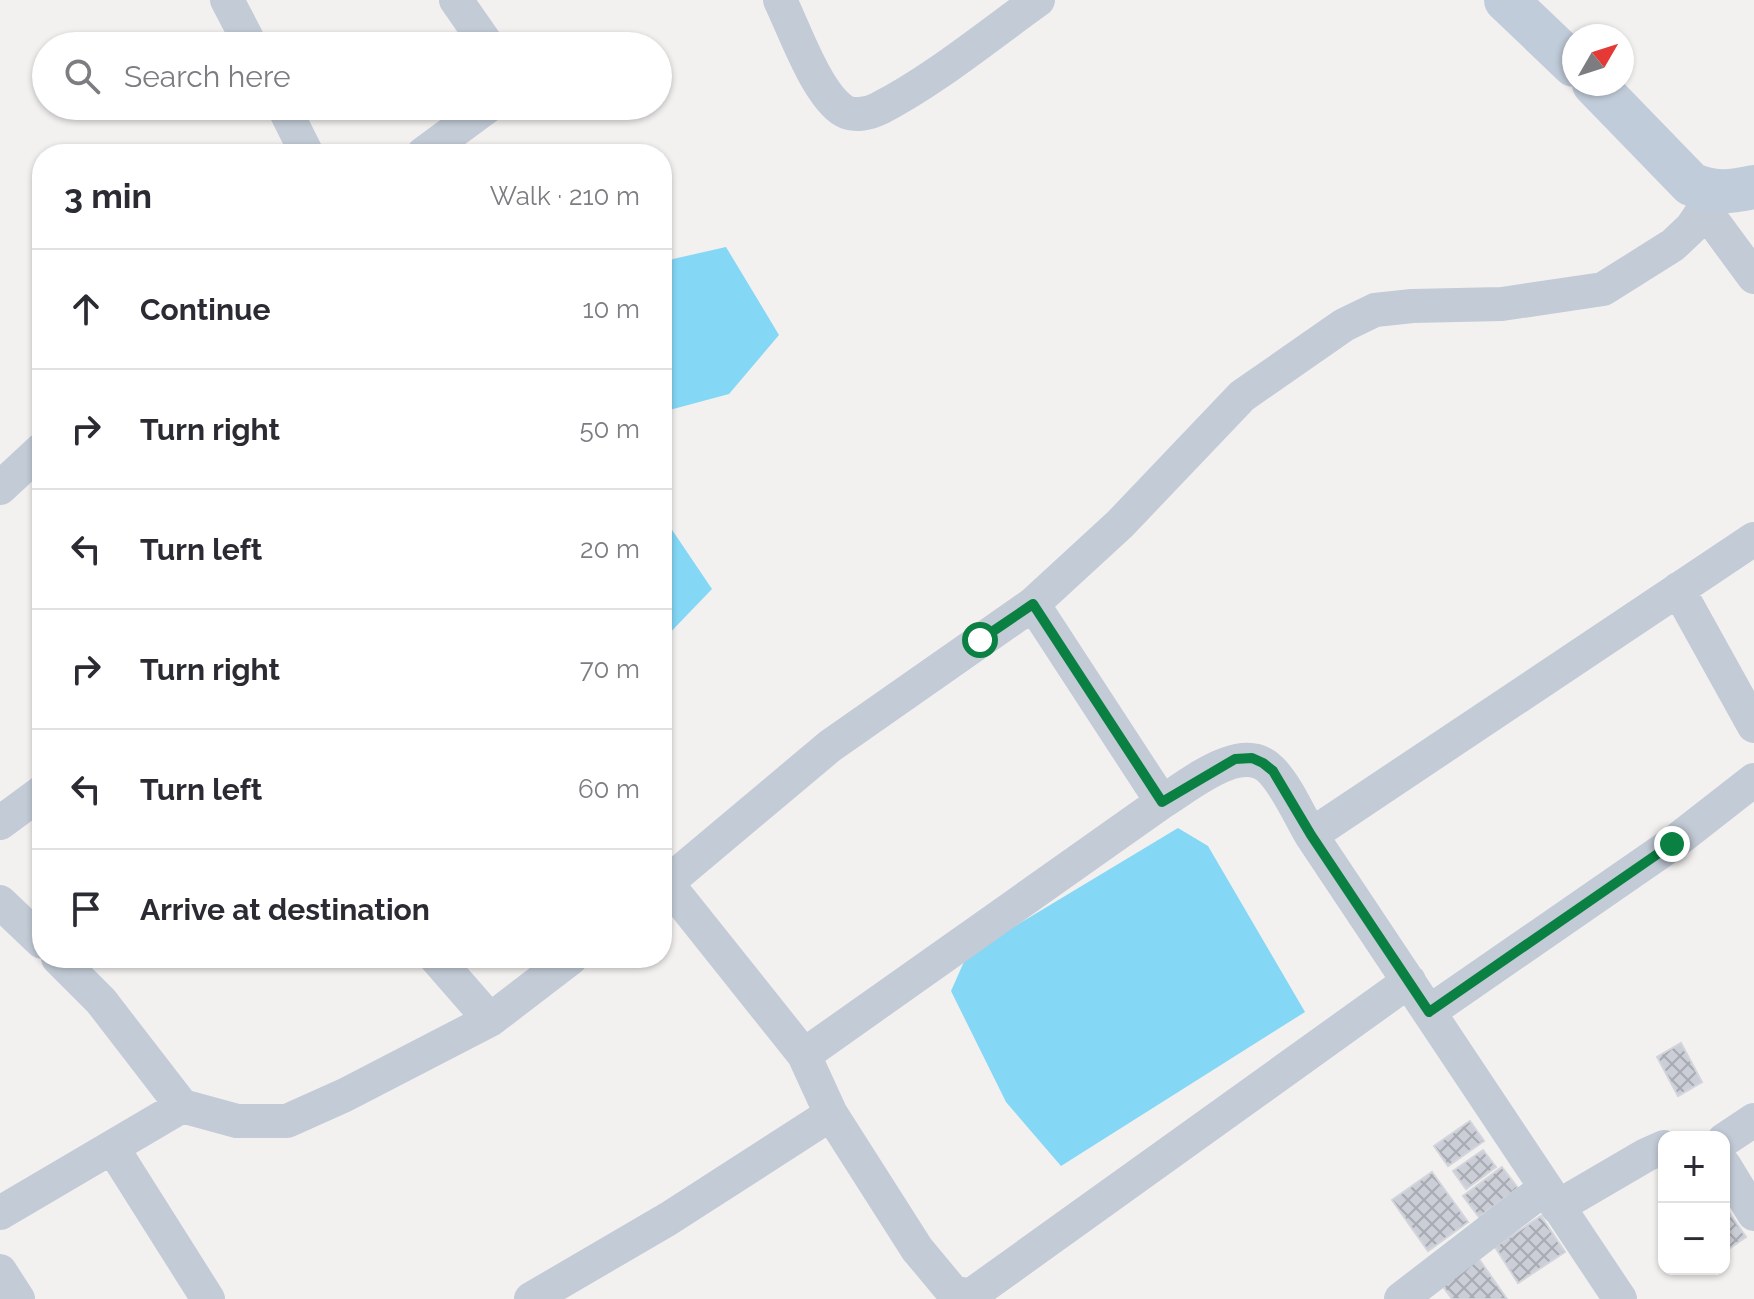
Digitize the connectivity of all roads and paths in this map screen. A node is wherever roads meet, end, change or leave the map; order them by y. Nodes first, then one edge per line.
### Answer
1 (227, 0) edge
2 (456, 0) edge
3 (780, 0) edge
4 (1038, 0) edge
5 (1506, 0) edge
6 (244, 32) edge
7 (478, 32) edge
8 (1562, 54) edge
9 (1606, 96) edge
10 (290, 120) edge
11 (469, 120) edge
12 (302, 144) edge
13 (437, 144) edge
14 (1754, 187) edge
15 (1706, 200) junction
16 (1754, 277) edge
17 (32, 458) edge
18 (0, 488) edge
19 (1754, 539) edge
20 (1678, 589) junction
21 (1033, 604) junction
22 (1754, 726) edge
23 (1754, 780) edge
24 (32, 799) edge
25 (1162, 802) junction
26 (0, 823) edge
27 (1311, 835) junction
28 (672, 875) edge
29 (672, 892) edge
30 (0, 902) edge
31 (32, 928) edge
32 (68, 968) edge
33 (445, 968) edge
34 (558, 968) edge
35 (1409, 981) junction
36 (1429, 1012) junction
37 (490, 1020) junction
38 (804, 1055) junction
39 (182, 1106) junction
40 (831, 1114) junction
41 (1754, 1120) edge
42 (1730, 1136) edge
43 (112, 1147) junction
44 (1658, 1150) edge
45 (1730, 1175) edge
46 (1551, 1198) junction
47 (0, 1213) edge
48 (1754, 1214) edge
49 (0, 1271) edge
50 (973, 1297) edge
51 (18, 1299) edge
52 (208, 1299) edge
53 (531, 1299) edge
54 (1401, 1299) edge
55 (1620, 1299) edge

1 - 6 street
2 - 7 street
3 - 4 street
5 - 8 main road
9 - 15 main road
10 - 12 street
11 - 13 street
14 - 15 main road
15 - 16 street
15 - 21 street
17 - 18 street
19 - 20 street
20 - 22 street
20 - 27 street
21 - 25 street
21 - 28 street
23 - 36 street
24 - 26 street
25 - 27 street
25 - 38 street
27 - 35 street
29 - 38 street
30 - 31 street
32 - 39 street
33 - 37 street
34 - 37 street
35 - 36 street
35 - 50 street
36 - 46 street
37 - 39 street
38 - 40 street
39 - 43 street
40 - 50 street
40 - 53 street
41 - 42 street
43 - 47 street
43 - 52 street
44 - 46 street
45 - 48 street
46 - 54 street
46 - 55 street
49 - 51 street

